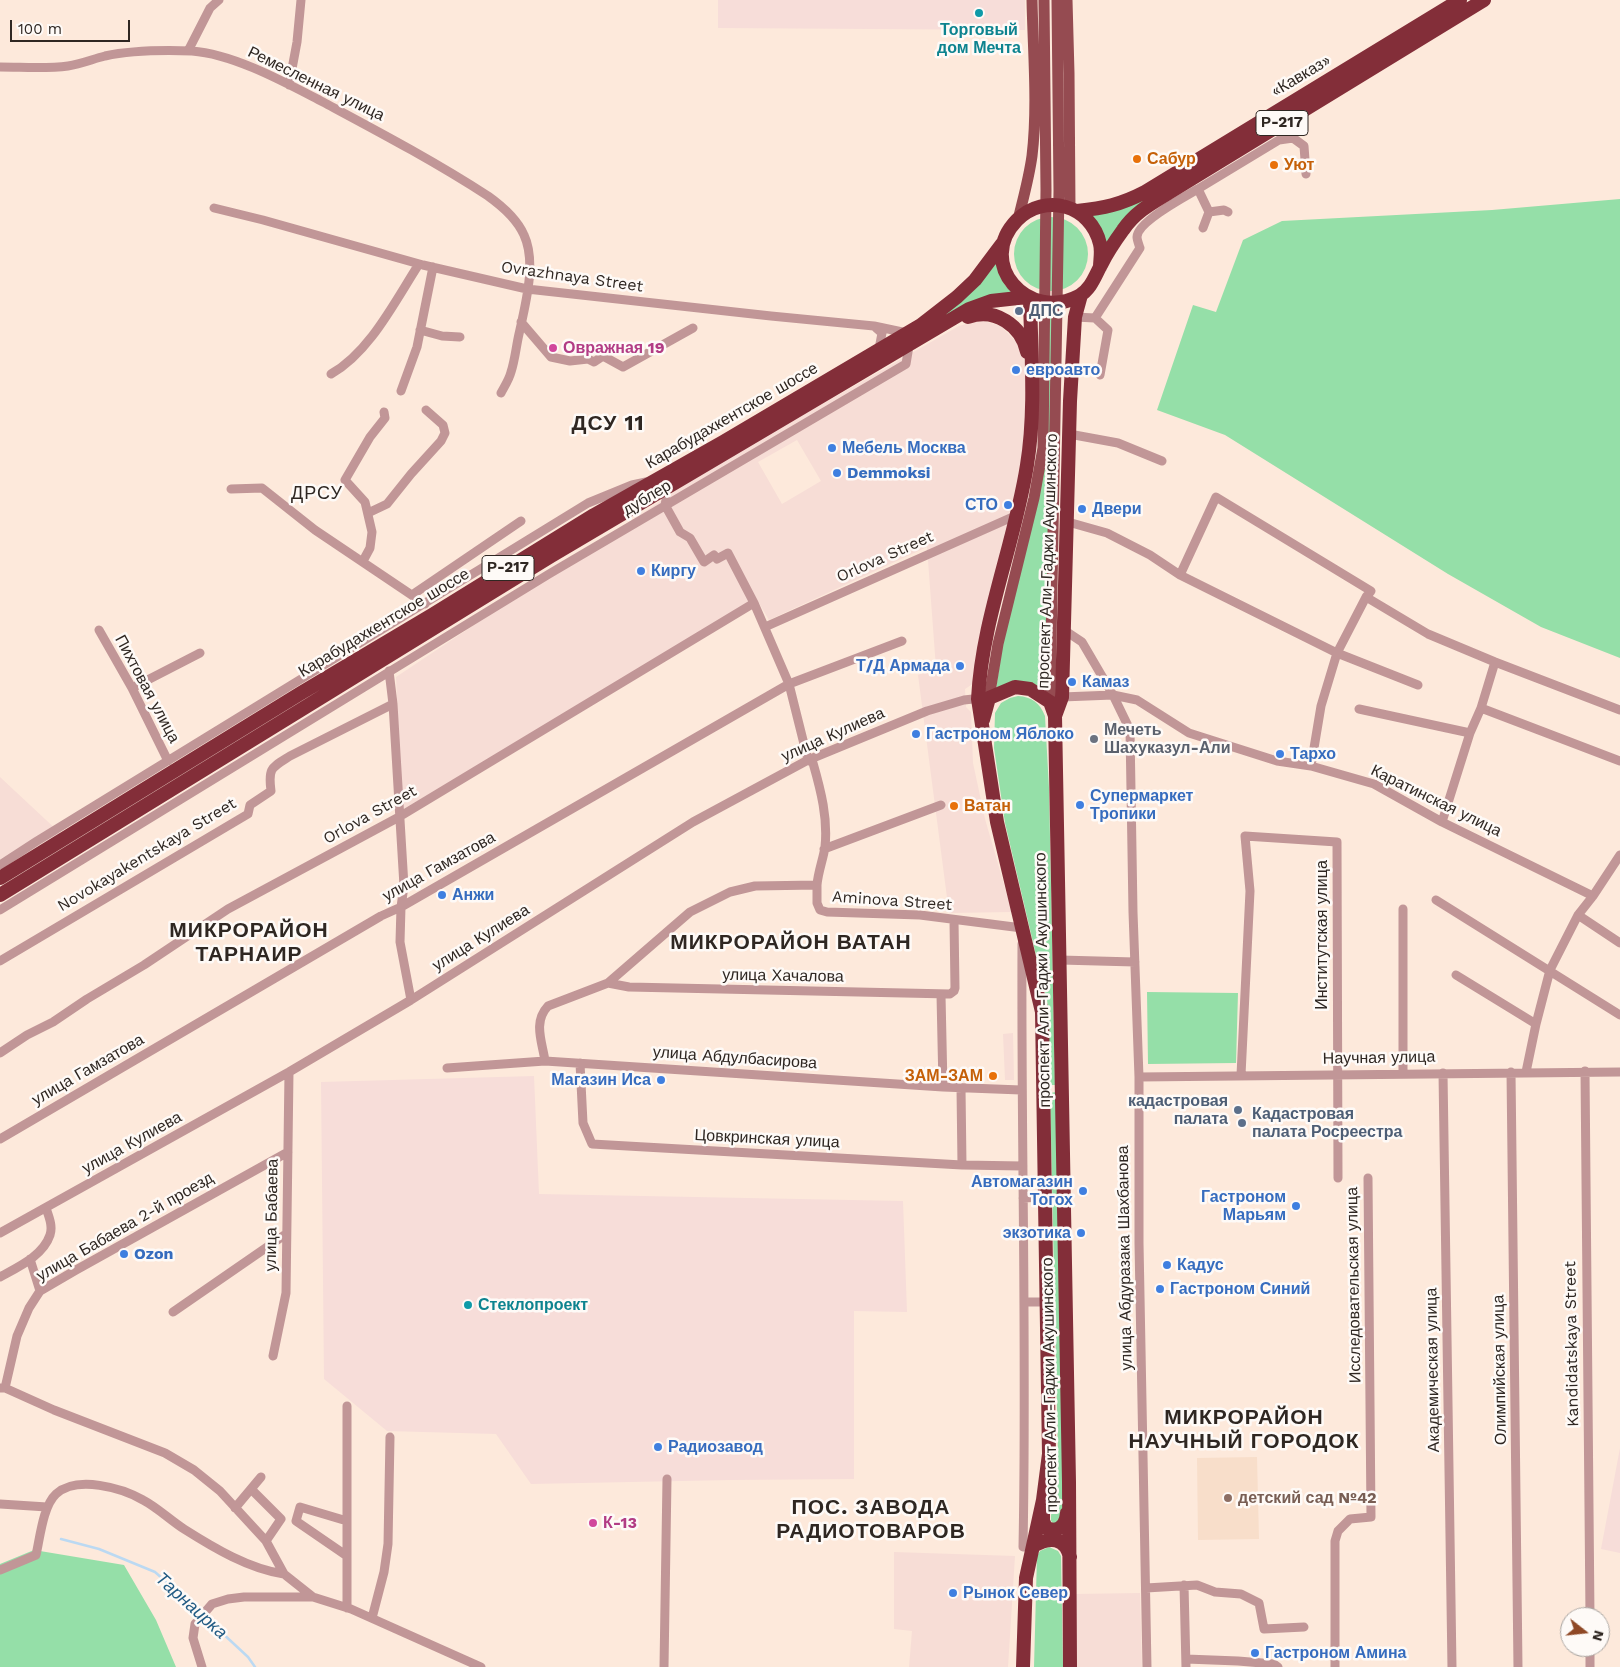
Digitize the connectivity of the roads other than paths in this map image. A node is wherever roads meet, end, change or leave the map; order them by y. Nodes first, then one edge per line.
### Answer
1 (219, 0) edge
2 (301, 0) edge
3 (1032, 0) edge
4 (1044, 0) edge
5 (1057, 0) edge
6 (1067, 0) edge
7 (1460, 0) edge
8 (1484, 0) edge
9 (188, 51) junction
10 (0, 67) edge
11 (289, 85) junction
12 (1306, 174) dead end
13 (1198, 189) junction
14 (214, 208) dead end
15 (1073, 209) junction
16 (1210, 212) junction
17 (1228, 212) dead end
18 (1018, 220) junction
19 (1203, 228) dead end
20 (1002, 244) junction
21 (418, 264) junction
22 (433, 267) junction
23 (1100, 267) junction
24 (527, 292) junction
25 (1080, 295) junction
26 (1028, 297) junction
27 (1075, 317) junction
28 (1095, 318) junction
29 (521, 322) junction
30 (874, 326) junction
31 (940, 327) junction
32 (693, 328) dead end
33 (420, 330) junction
34 (460, 337) dead end
35 (908, 339) junction
36 (880, 349) junction
37 (331, 374) dead end
38 (1100, 375) dead end
39 (1032, 385) junction
40 (402, 391) dead end
41 (501, 393) dead end
42 (426, 410) dead end
43 (384, 412) dead end
44 (1069, 434) junction
45 (1162, 461) dead end
46 (662, 483) junction
47 (231, 489) dead end
48 (665, 505) junction
49 (368, 513) junction
50 (1017, 516) junction
51 (521, 521) dead end
52 (1068, 522) junction
53 (363, 561) junction
54 (1180, 575) junction
55 (412, 595) junction
56 (1366, 597) junction
57 (754, 603) junction
58 (425, 604) junction
59 (765, 627) junction
60 (99, 630) dead end
61 (1064, 630) junction
62 (902, 641) dead end
63 (200, 653) dead end
64 (1337, 653) junction
65 (1495, 662) junction
66 (389, 671) junction
67 (789, 684) junction
68 (1418, 685) dead end
69 (132, 688) junction
70 (1112, 695) junction
71 (984, 698) junction
72 (1056, 699) junction
73 (393, 704) junction
74 (1481, 708) junction
75 (1359, 710) dead end
76 (1620, 710) edge
77 (1470, 733) junction
78 (808, 760) junction
79 (1620, 761) edge
80 (168, 762) junction
81 (1311, 766) junction
82 (941, 804) dead end
83 (399, 817) junction
84 (1442, 822) junction
85 (824, 849) junction
86 (1620, 856) edge
87 (0, 865) edge
88 (0, 878) edge
89 (817, 885) junction
90 (0, 895) edge
91 (1593, 896) junction
92 (1436, 900) dead end
93 (401, 907) junction
94 (1403, 909) dead end
95 (0, 910) edge
96 (1578, 915) junction
97 (954, 920) junction
98 (1022, 928) junction
99 (1620, 943) edge
100 (1060, 960) junction
101 (0, 961) edge
102 (1135, 962) junction
103 (1550, 970) junction
104 (1456, 975) dead end
105 (608, 983) junction
106 (941, 995) junction
107 (411, 1000) junction
108 (1620, 1015) edge
109 (1536, 1024) junction
110 (0, 1053) edge
111 (545, 1061) junction
112 (580, 1063) junction
113 (447, 1068) dead end
114 (289, 1072) junction
115 (1512, 1072) junction
116 (1526, 1072) junction
117 (1585, 1072) junction
118 (1620, 1072) edge
119 (1403, 1073) junction
120 (1443, 1073) junction
121 (1338, 1074) junction
122 (1241, 1075) junction
123 (1139, 1077) junction
124 (1043, 1084) junction
125 (1062, 1084) junction
126 (943, 1087) junction
127 (961, 1088) junction
128 (1021, 1090) junction
129 (0, 1139) edge
130 (288, 1152) junction
131 (962, 1165) junction
132 (1023, 1166) junction
133 (1338, 1178) dead end
134 (1368, 1178) dead end
135 (1023, 1198) junction
136 (1044, 1198) junction
137 (46, 1208) junction
138 (0, 1234) edge
139 (286, 1234) junction
140 (30, 1259) junction
141 (0, 1277) edge
142 (40, 1291) junction
143 (1025, 1302) junction
144 (1046, 1302) junction
145 (173, 1312) dead end
146 (274, 1356) dead end
147 (2, 1388) edge
148 (347, 1406) dead end
149 (390, 1437) dead end
150 (261, 1477) dead end
151 (667, 1479) dead end
152 (251, 1489) junction
153 (1043, 1500) junction
154 (0, 1504) edge
155 (1069, 1505) junction
156 (47, 1507) junction
157 (236, 1508) junction
158 (347, 1521) junction
159 (266, 1541) junction
160 (1033, 1546) junction
161 (347, 1556) junction
162 (1070, 1558) junction
163 (0, 1570) edge
164 (284, 1574) junction
165 (1184, 1585) junction
166 (1146, 1588) junction
167 (313, 1597) junction
168 (1590, 1607) edge
169 (347, 1608) junction
170 (372, 1618) junction
171 (1304, 1628) dead end
172 (1186, 1663) edge
173 (202, 1667) edge
174 (481, 1667) edge
175 (664, 1667) edge
176 (1023, 1667) edge
177 (1070, 1667) edge
178 (1147, 1667) edge
179 (1278, 1667) edge
180 (1335, 1667) edge
181 (1452, 1667) edge
182 (1518, 1667) edge

1 - 9 street
2 - 11 street
3 - 18 main road
4 - 71 main road
5 - 72 main road
6 - 15 main road
7 - 15 highway, «Кавказ» / Р-217
8 - 23 highway, Р-217
9 - 10 street, Ремесленная улица
9 - 11 street, Ремесленная улица
11 - 24 street, Ремесленная улица
12 - 13 street
13 - 16 street
13 - 28 street
14 - 21 street, Ovrazhnaya Street
15 - 18 highway, Р-217
15 - 23 highway, Р-217
16 - 17 street
16 - 19 street
18 - 20 highway, Р-217
20 - 26 highway
20 - 35 highway, Карабудахкентское шоссе / Р-217
21 - 22 street, Ovrazhnaya Street
21 - 37 street
22 - 24 street, Ovrazhnaya Street
22 - 33 street
23 - 25 highway, Р-217
24 - 29 street, Ремесленная улица
24 - 30 street, Ovrazhnaya Street
25 - 26 highway
25 - 27 highway, проспект Али-Гаджи Акушинского
26 - 31 highway, Карабудахкентское шоссе
26 - 39 highway, проспект Али-Гаджи Акушинского
27 - 28 street
27 - 44 highway, проспект Али-Гаджи Акушинского
28 - 38 street
29 - 32 street
29 - 41 street, Ремесленная улица
30 - 35 street, Ovrazhnaya Street
30 - 36 street
31 - 35 highway, Карабудахкентское шоссе
31 - 39 highway
33 - 34 street
33 - 40 street
35 - 36 highway, Карабудахкентское шоссе / Р-217
35 - 46 highway, Карабудахкентское шоссе
35 - 48 street, дублер
36 - 46 highway, Карабудахкентское шоссе / Р-217
39 - 50 highway, проспект Али-Гаджи Акушинского
42 - 49 street
43 - 49 street
44 - 45 street
44 - 52 highway, проспект Али-Гаджи Акушинского
46 - 48 street
46 - 58 street
46 - 88 highway, Карабудахкентское шоссе / Р-217
46 - 90 highway, Карабудахкентское шоссе
47 - 53 street
48 - 57 street
48 - 66 street, дублер
49 - 53 street
50 - 59 street, Orlova Street
50 - 71 highway, проспект Али-Гаджи Акушинского
51 - 55 street
52 - 54 street
52 - 61 highway, проспект Али-Гаджи Акушинского
53 - 55 street
54 - 56 street
54 - 64 street
55 - 58 street
56 - 64 street
56 - 65 street
57 - 59 street
57 - 83 street, Orlova Street
58 - 80 street
59 - 67 street
60 - 69 street, Пихтовая улица
61 - 70 street, улица Абдуразака Шахбанова
61 - 72 highway, проспект Али-Гаджи Акушинского
62 - 67 street, улица Гамзатова
63 - 69 street
64 - 68 street
64 - 81 street
65 - 74 street
65 - 76 street
66 - 73 street
66 - 95 street, дублер
67 - 78 street
67 - 93 street, улица Гамзатова
69 - 80 street, Пихтовая улица
70 - 72 street, Каратинская улица
70 - 81 street, Каратинская улица
70 - 102 street, улица Абдуразака Шахбанова
71 - 72 highway
71 - 78 street, улица Кулиева
71 - 98 highway, проспект Али-Гаджи Акушинского
72 - 100 highway, проспект Али-Гаджи Акушинского
73 - 83 street
73 - 101 street, Novokayakentskaya Street
74 - 77 street
74 - 79 street
75 - 77 street
77 - 84 street
78 - 85 street
78 - 107 street, улица Кулиева
80 - 87 street
81 - 84 street, Каратинская улица
82 - 85 street
83 - 93 street
83 - 110 street, Orlova Street
84 - 91 street, Каратинская улица
85 - 89 street
86 - 91 street
89 - 97 street, Aminova Street
89 - 105 street, Aminova Street
91 - 96 street
92 - 103 street
93 - 107 street
93 - 129 street, улица Гамзатова
94 - 119 street
96 - 99 street
96 - 103 street
97 - 98 street, Aminova Street
97 - 106 street, улица Хачалова
98 - 124 highway, проспект Али-Гаджи Акушинского
98 - 128 street
100 - 102 street
100 - 125 highway, проспект Али-Гаджи Акушинского
102 - 123 street, улица Абдуразака Шахбанова
103 - 108 street
103 - 109 street
104 - 109 street
105 - 106 street, улица Хачалова
105 - 111 street, Aminova Street
106 - 126 street
107 - 114 street, улица Кулиева
109 - 116 street
111 - 112 street, улица Абдулбасирова
111 - 113 street, улица Абдулбасирова
112 - 126 street, улица Абдулбасирова
112 - 131 street, Цовкринская улица
114 - 130 street, улица Бабаева
114 - 137 street, улица Кулиева
115 - 116 street, Научная улица
115 - 120 street, Научная улица
115 - 182 street, Олимпийская улица
116 - 117 street, Научная улица
117 - 118 street, Научная улица
117 - 168 street, Kandidatskaya Street
119 - 120 street, Научная улица
119 - 121 street, Научная улица
120 - 181 street, Академическая улица
121 - 122 street, Научная улица
121 - 122 street, Институтская улица
121 - 133 street, Институтская улица
122 - 123 street, Научная улица
123 - 166 street, улица Абдуразака Шахбанова
124 - 125 highway
124 - 136 highway, проспект Али-Гаджи Акушинского
125 - 155 highway, проспект Али-Гаджи Акушинского
126 - 127 street, улица Абдулбасирова
127 - 128 street, улица Абдулбасирова
127 - 131 street
128 - 132 street
130 - 139 street, улица Бабаева
130 - 142 street, улица Бабаева 2-й проезд
131 - 132 street, Цовкринская улица
132 - 135 street
134 - 180 street, Исследовательская улица
135 - 136 street
135 - 143 street
136 - 144 highway, проспект Али-Гаджи Акушинского
137 - 138 street, улица Кулиева
137 - 140 street
139 - 145 street
139 - 146 street, улица Бабаева
140 - 141 street
140 - 142 street
142 - 147 street, улица Бабаева 2-й проезд
143 - 144 street
143 - 160 street
144 - 153 highway, проспект Али-Гаджи Акушинского
147 - 157 street
148 - 158 street
149 - 170 street
150 - 152 street
151 - 175 street
152 - 157 street
152 - 159 street
153 - 155 highway
153 - 160 highway, проспект Али-Гаджи Акушинского
154 - 156 street
155 - 162 highway, проспект Али-Гаджи Акушинского
156 - 163 street
156 - 164 street
157 - 159 street
158 - 161 street
158 - 161 street
159 - 164 street
160 - 162 highway
160 - 176 highway, проспект Али-Гаджи Акушинского
161 - 169 street
162 - 177 highway, проспект Али-Гаджи Акушинского
164 - 167 street
165 - 166 street
165 - 171 street
165 - 172 street
166 - 178 street, улица Абдуразака Шахбанова
167 - 169 street
167 - 173 street
169 - 170 street
170 - 174 street
172 - 179 street

